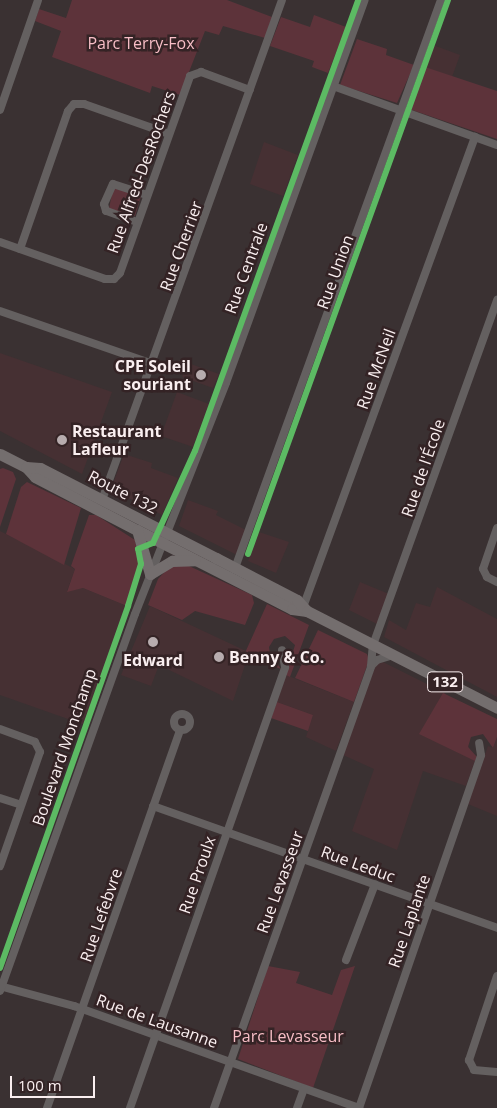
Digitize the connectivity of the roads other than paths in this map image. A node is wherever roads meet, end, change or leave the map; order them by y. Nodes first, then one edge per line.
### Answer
1 (38, 0) edge
2 (282, 0) edge
3 (365, 0) edge
4 (441, 0) edge
5 (333, 86) junction
6 (250, 90) junction
7 (0, 110) edge
8 (401, 110) junction
9 (169, 134) junction
10 (475, 137) junction
11 (497, 144) edge
12 (147, 194) junction
13 (137, 222) junction
14 (0, 242) edge
15 (20, 249) junction
16 (497, 300) edge
17 (0, 311) edge
18 (153, 364) junction
19 (0, 454) edge
20 (26, 467) junction
21 (102, 500) junction
22 (497, 528) edge
23 (137, 530) junction
24 (165, 538) junction
25 (196, 560) junction
26 (235, 568) junction
27 (150, 574) junction
28 (497, 582) edge
29 (304, 609) junction
30 (373, 645) junction
31 (282, 650) dead end
32 (394, 655) junction
33 (371, 666) junction
34 (497, 708) edge
35 (0, 729) edge
36 (180, 731) dead end
37 (478, 743) dead end
38 (0, 798) edge
39 (21, 806) junction
40 (153, 806) junction
41 (227, 832) junction
42 (303, 858) junction
43 (0, 866) edge
44 (375, 884) junction
45 (429, 904) junction
46 (497, 928) edge
47 (346, 960) dead end
48 (497, 976) edge
49 (1, 988) edge
50 (82, 1009) junction
51 (155, 1035) junction
52 (231, 1063) junction
53 (497, 1072) edge
54 (304, 1089) junction
55 (47, 1108) edge
56 (130, 1108) edge
57 (214, 1108) edge
58 (297, 1108) edge
59 (358, 1108) edge

1 - 7 street
2 - 6 street, Rue Cherrier
3 - 5 street, Rue Centrale
4 - 8 street, Rue Union
5 - 8 street
5 - 24 street, Rue Centrale
6 - 9 street, Rue Alfred-DesRochers
6 - 18 street, Rue Cherrier
8 - 10 street
8 - 26 street, Rue Union
9 - 12 street, Rue Alfred-DesRochers
9 - 15 street
10 - 11 street
10 - 29 street, Rue McNeil
12 - 13 street, Rue Alfred-DesRochers
12 - 13 street
13 - 15 street, Rue Alfred-DesRochers
14 - 15 street
16 - 30 street, Rue de l'École
17 - 18 street
18 - 21 street, Rue Cherrier
19 - 20 highway, Route 132 / 132
20 - 21 highway, Route 132 / 132
20 - 23 highway, Route 132 / 132
21 - 24 highway, Route 132 / 132
22 - 28 street
23 - 24 highway, Route 132 / 132
23 - 27 highway
24 - 25 highway, Route 132 / 132
24 - 26 highway, Route 132 / 132
24 - 27 street, Boulevard Monchamp
25 - 27 highway
25 - 29 highway, Route 132 / 132
26 - 29 highway, Route 132 / 132
27 - 49 street, Boulevard Monchamp
29 - 30 highway, Route 132 / 132
30 - 32 highway, Route 132 / 132
30 - 33 street, Rue Levasseur
31 - 41 street, Rue Proulx
32 - 33 street
32 - 34 highway, Route 132 / 132
33 - 42 street, Rue Levasseur
35 - 39 street
36 - 40 street, Rue Lefebvre
37 - 45 street, Rue Laplante
38 - 39 street
39 - 43 street
40 - 41 street, Rue Leduc
40 - 50 street, Rue Lefebvre
41 - 42 street, Rue Leduc
41 - 51 street, Rue Proulx
42 - 44 street, Rue Leduc
42 - 52 street, Rue Levasseur
44 - 45 street, Rue Leduc
44 - 47 street
45 - 46 street, Rue Leduc
45 - 59 street, Rue Laplante
48 - 53 street
49 - 50 street, Rue de Lausanne
50 - 51 street, Rue de Lausanne
50 - 55 street, Rue Lefebvre
51 - 52 street, Rue de Lausanne
51 - 56 street, Rue Proulx
52 - 54 street, Rue de Lausanne
52 - 57 street, Rue Levasseur
54 - 58 street
54 - 59 street, Rue de Lausanne

